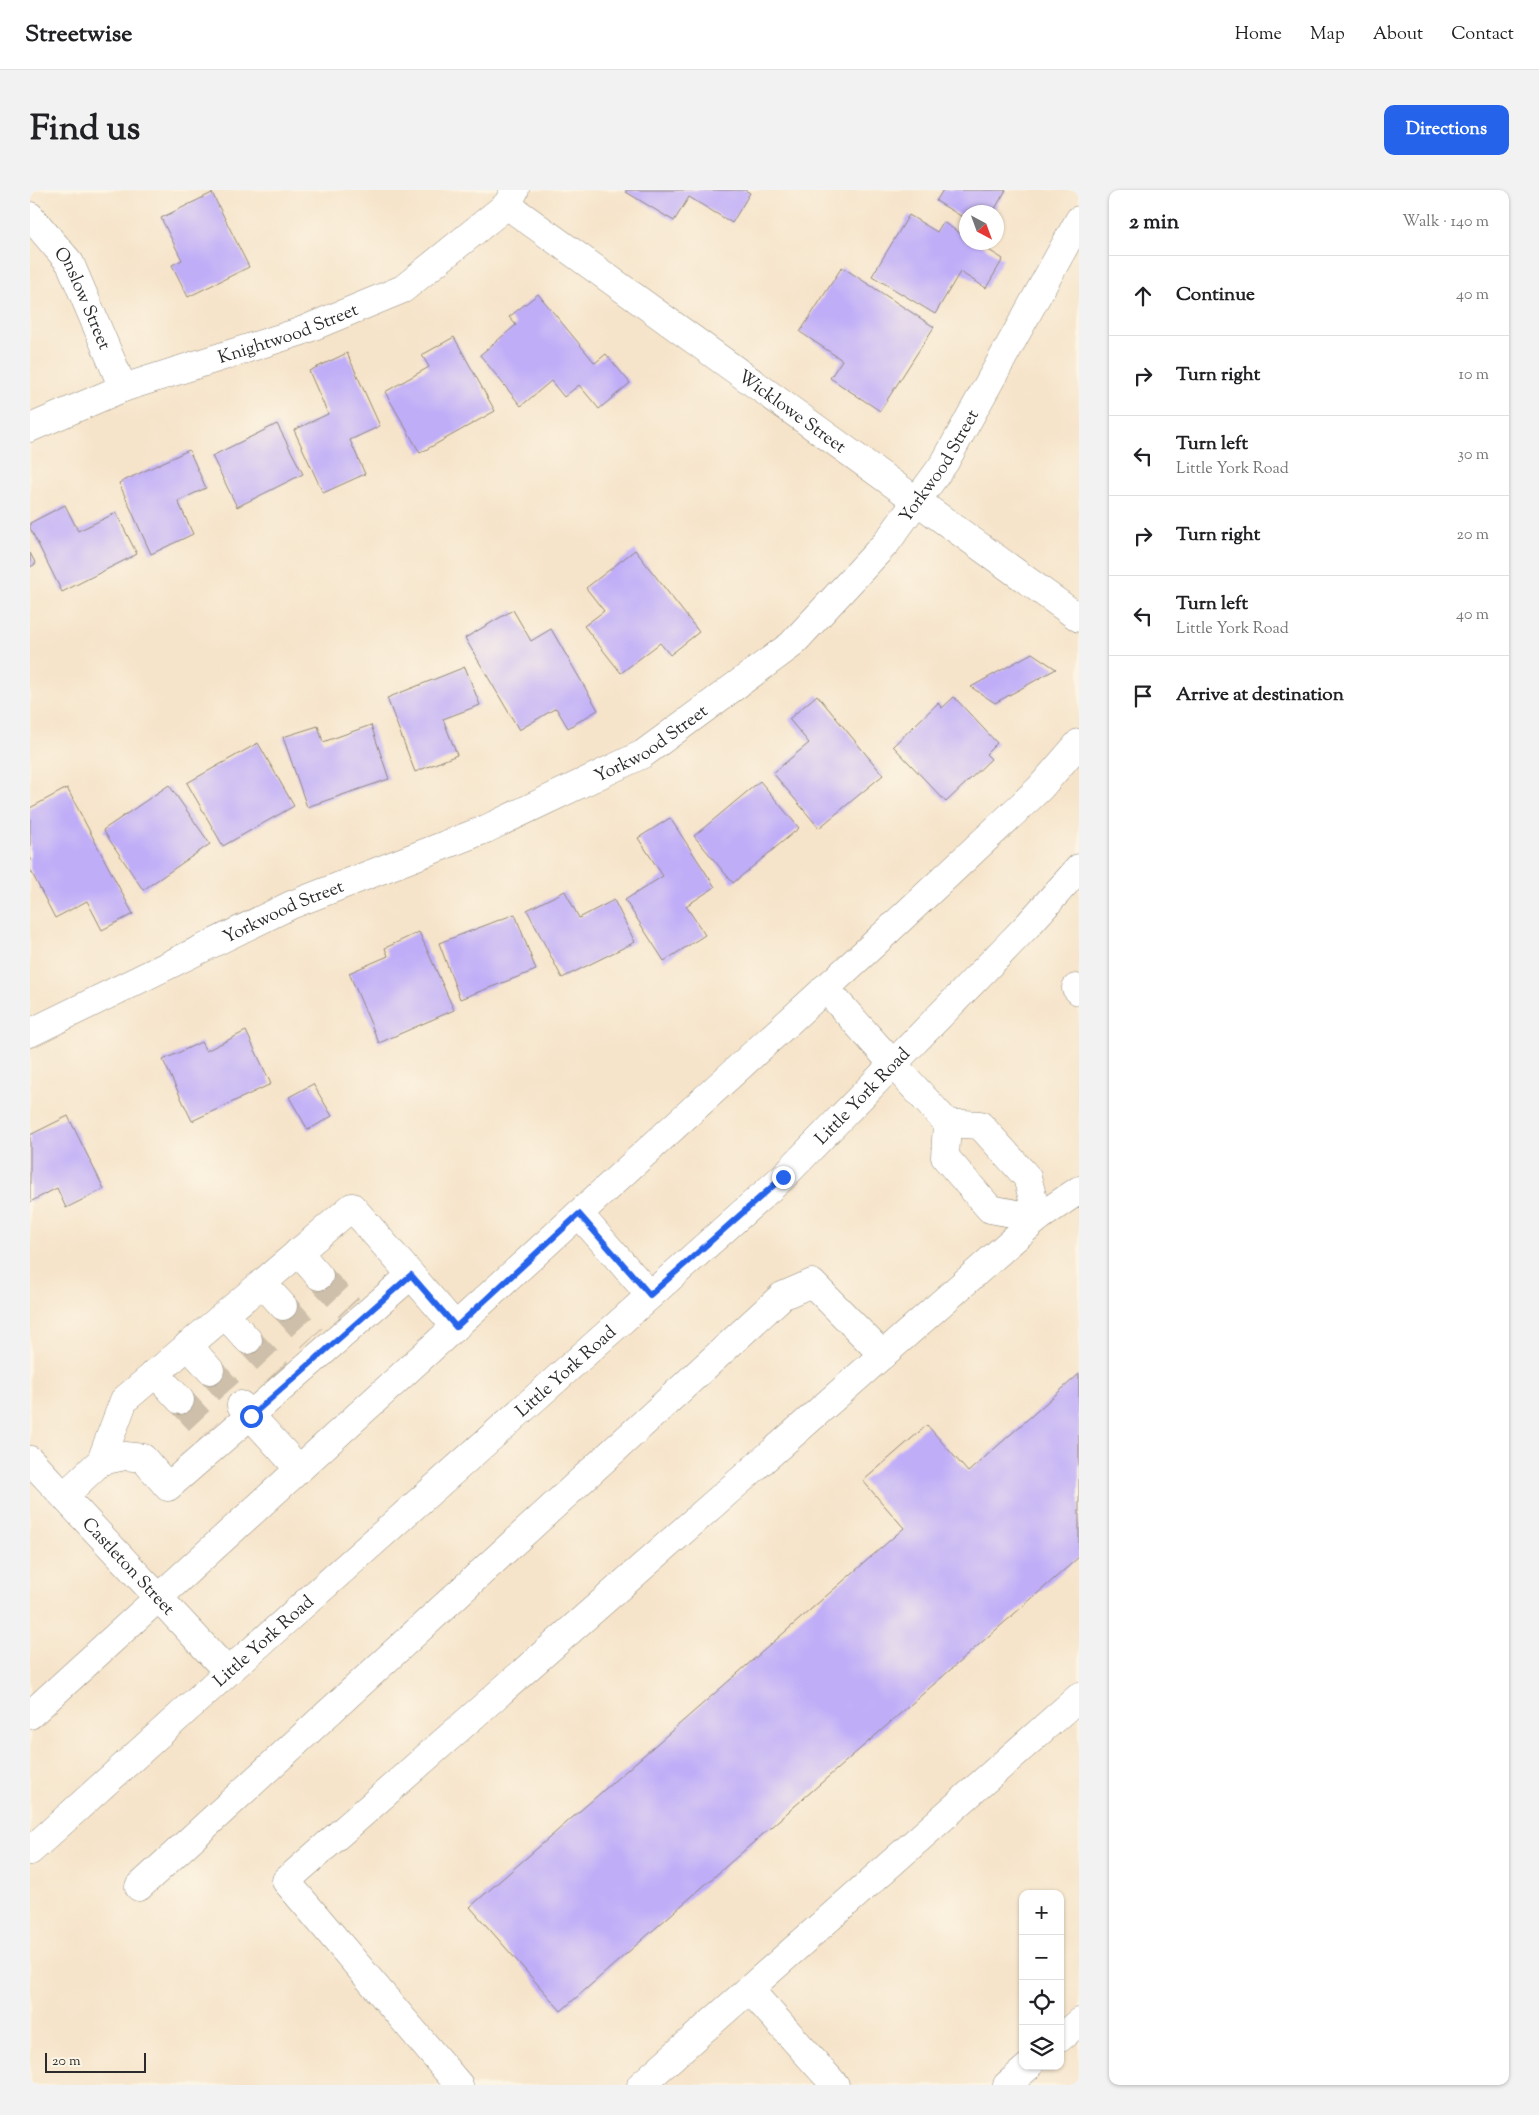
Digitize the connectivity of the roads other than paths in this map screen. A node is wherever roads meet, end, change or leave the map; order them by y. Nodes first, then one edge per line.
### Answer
1 (511, 198) edge
2 (30, 216) edge
3 (1079, 220) edge
4 (123, 388) junction
5 (30, 428) edge
6 (916, 502) junction
7 (1079, 618) edge
8 (1079, 742) edge
9 (1079, 868) edge
10 (825, 988) junction
11 (30, 1033) edge
12 (893, 1064) junction
13 (947, 1123) junction
14 (1079, 1190) edge
15 (579, 1214) junction
16 (1038, 1218) junction
17 (298, 1252) junction
18 (411, 1275) junction
19 (320, 1276) tunnel mouth
20 (262, 1283) junction
21 (650, 1295) junction
22 (283, 1306) tunnel mouth
23 (225, 1315) junction
24 (456, 1327) junction
25 (248, 1340) tunnel mouth
26 (188, 1345) junction
27 (883, 1355) junction
28 (210, 1370) tunnel mouth
29 (155, 1373) junction
30 (180, 1400) tunnel mouth
31 (246, 1410) junction
32 (30, 1460) edge
33 (101, 1461) junction
34 (299, 1468) junction
35 (65, 1495) junction
36 (159, 1598) junction
37 (228, 1672) junction
38 (1079, 1697) edge
39 (30, 1715) edge
40 (30, 1851) edge
41 (139, 1887) dead end
42 (749, 1989) junction
43 (1079, 2022) edge
44 (1064, 2035) edge
45 (1024, 2070) edge
46 (459, 2085) edge
47 (641, 2085) edge
48 (835, 2085) edge
49 (1007, 2085) edge

1 - 4 street, Knightwood Street
1 - 6 street, Wicklowe Street
2 - 4 street, Onslow Street
3 - 6 street, Yorkwood Street
4 - 5 street, Knightwood Street
6 - 7 street, Wicklowe Street
6 - 11 street, Yorkwood Street
8 - 10 street
9 - 12 street, Little York Road
10 - 12 street
10 - 15 street
12 - 13 street
12 - 21 street, Little York Road
13 - 16 street
13 - 16 street
14 - 16 street
15 - 21 street
15 - 24 street
16 - 27 street
17 - 18 street
17 - 19 street
17 - 20 street
18 - 24 street
18 - 31 street
20 - 22 street
20 - 23 street
21 - 37 street, Little York Road
23 - 25 street
23 - 26 street
24 - 34 street
26 - 28 street
26 - 29 street
27 - 41 street
27 - 46 street
29 - 30 street
29 - 33 street
31 - 33 street
31 - 34 street
32 - 35 street, Castleton Street
33 - 35 street
34 - 36 street
35 - 36 street, Castleton Street
36 - 37 street, Castleton Street
36 - 39 street
37 - 40 street, Little York Road
38 - 42 street
42 - 47 street
42 - 48 street
43 - 44 street
45 - 49 street

